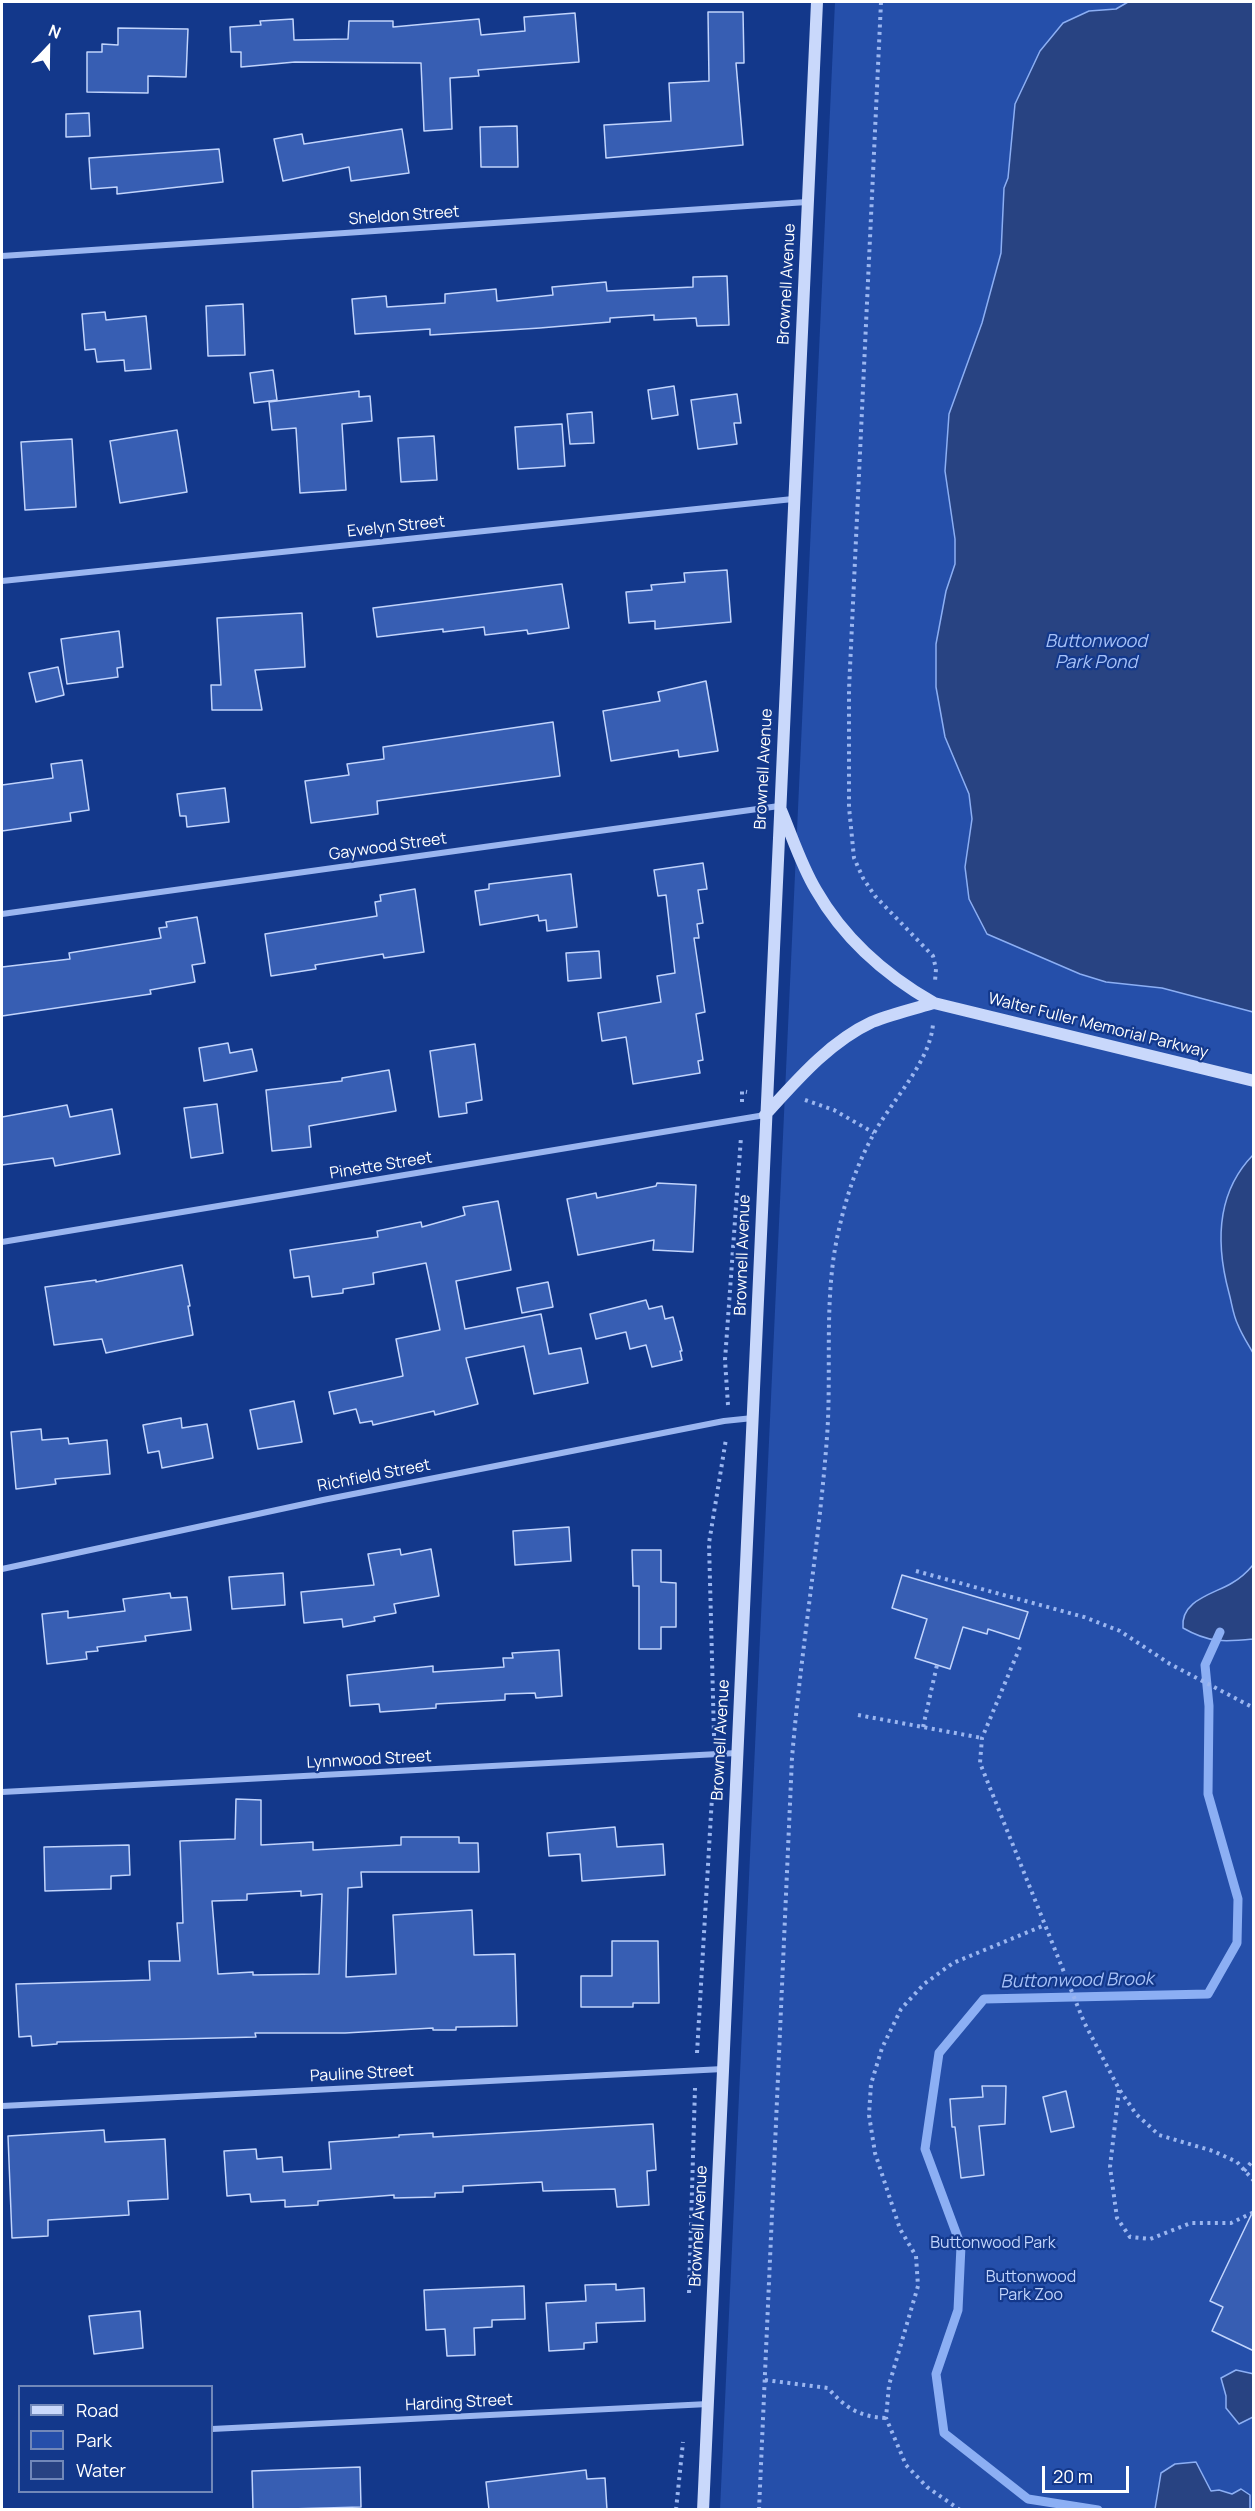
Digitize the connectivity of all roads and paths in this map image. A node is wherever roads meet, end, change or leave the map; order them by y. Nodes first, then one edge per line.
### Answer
1 (817, 2) edge
2 (880, 2) edge
3 (807, 202) junction
4 (2, 256) edge
5 (793, 500) junction
6 (2, 581) edge
7 (779, 806) junction
8 (2, 914) edge
9 (934, 1003) junction
10 (1254, 1081) edge
11 (765, 1115) junction
12 (742, 1119) junction
13 (2, 1242) edge
14 (753, 1418) junction
15 (729, 1420) junction
16 (2, 1569) edge
17 (916, 1571) dead end
18 (1020, 1647) dead end
19 (937, 1665) dead end
20 (1254, 1708) edge
21 (858, 1715) dead end
22 (923, 1727) junction
23 (982, 1738) junction
24 (737, 1753) junction
25 (714, 1755) junction
26 (2, 1792) edge
27 (1045, 1925) junction
28 (723, 2069) junction
29 (696, 2071) junction
30 (1119, 2089) junction
31 (2, 2106) edge
32 (1254, 2159) edge
33 (1244, 2171) junction
34 (1254, 2181) edge
35 (1254, 2212) edge
36 (689, 2297) dead end
37 (765, 2380) junction
38 (708, 2404) junction
39 (686, 2405) junction
40 (886, 2418) junction
41 (213, 2429) edge
42 (676, 2510) edge
43 (703, 2510) edge
44 (759, 2510) edge
45 (960, 2510) edge

1 - 3 main road, Brownell Avenue
2 - 9 path
3 - 4 street, Sheldon Street
3 - 5 main road, Brownell Avenue
5 - 6 street, Evelyn Street
5 - 7 main road, Brownell Avenue
7 - 8 street, Gaywood Street
7 - 9 main road, Walter Fuller Memorial Parkway
7 - 11 main road, Brownell Avenue
9 - 10 main road, Walter Fuller Memorial Parkway
9 - 11 main road
9 - 37 path
11 - 12 street, Pinette Street
11 - 14 main road, Brownell Avenue
12 - 13 street, Pinette Street
12 - 15 path
14 - 15 street, Richfield Street
14 - 24 main road, Brownell Avenue
15 - 16 street, Richfield Street
15 - 25 path
17 - 20 path
18 - 23 path
19 - 22 path
21 - 22 path
22 - 23 path
23 - 27 path
24 - 25 street, Lynnwood Street
24 - 28 main road, Brownell Avenue
25 - 26 street, Lynnwood Street
25 - 29 path
27 - 30 path
27 - 40 path
28 - 29 street, Pauline Street
28 - 38 main road, Brownell Avenue
29 - 31 street, Pauline Street
29 - 36 path
30 - 33 path
30 - 35 path
32 - 33 path
33 - 34 path
37 - 40 path
37 - 44 path
38 - 39 street, Harding Street
38 - 43 main road, Brownell Avenue
39 - 41 street, Harding Street
39 - 42 path
40 - 45 path

